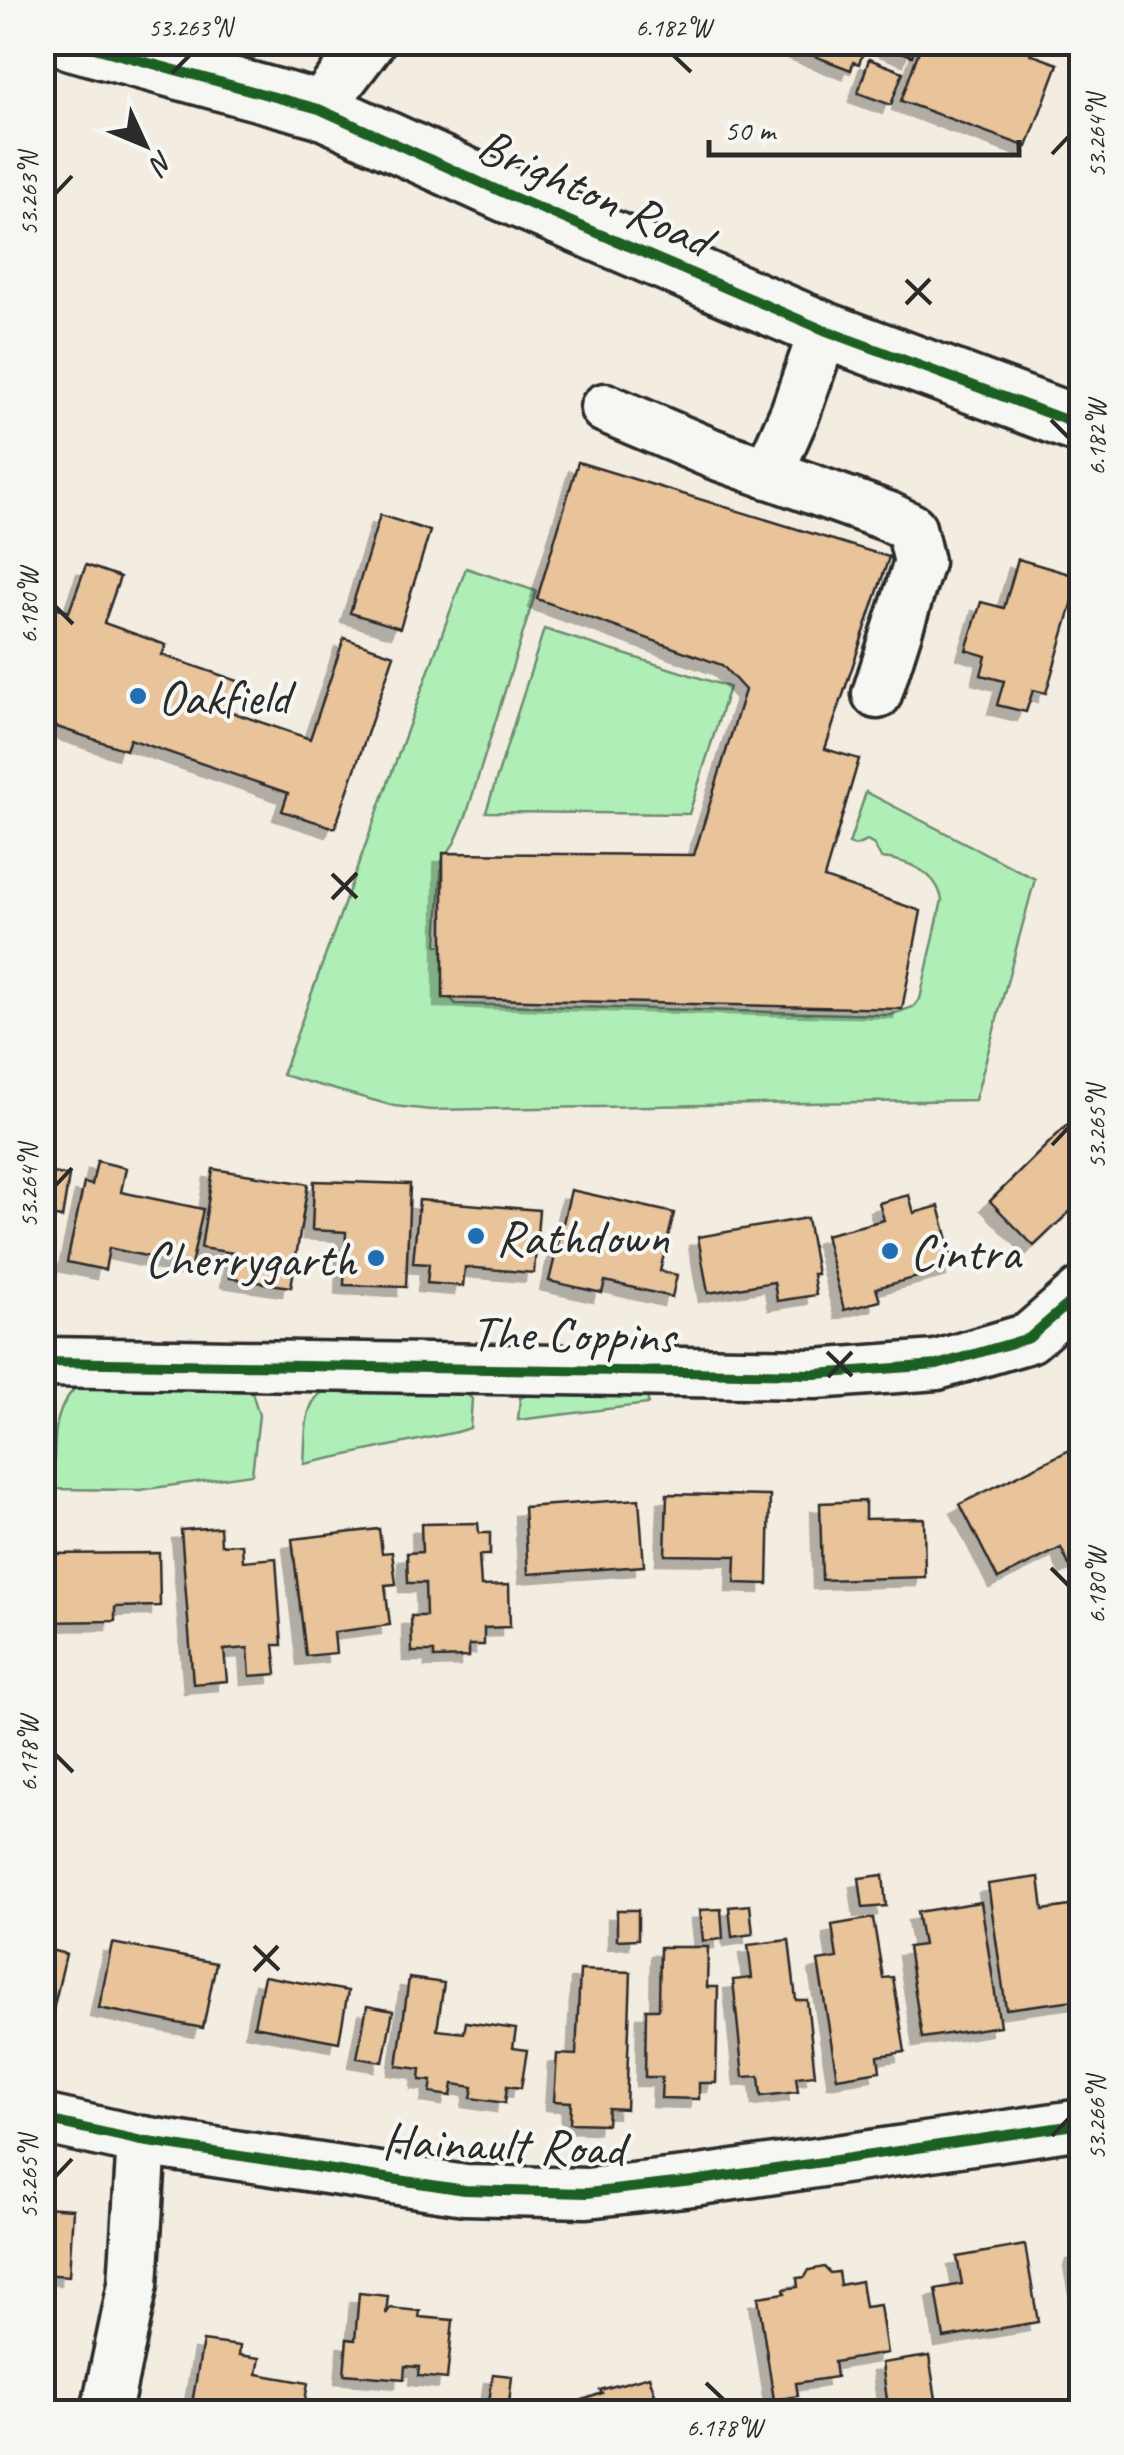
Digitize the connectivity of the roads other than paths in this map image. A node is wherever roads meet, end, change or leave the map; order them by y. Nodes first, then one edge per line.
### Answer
1 (72, 42) edge
2 (370, 42) edge
3 (319, 108) junction
4 (824, 330) junction
5 (605, 408) dead end
6 (1082, 426) edge
7 (768, 474) junction
8 (876, 694) dead end
9 (1082, 1292) edge
10 (42, 1362) edge
11 (42, 2119) edge
12 (1082, 2124) edge
13 (142, 2141) junction
14 (106, 2412) edge

1 - 3 street, Brighton Road
2 - 3 street
3 - 4 street, Brighton Road
4 - 6 street, Brighton Road
4 - 7 street
5 - 7 street
7 - 8 street
9 - 10 street, The Coppins
11 - 13 street, Hainault Road
12 - 13 street, Hainault Road
13 - 14 street

